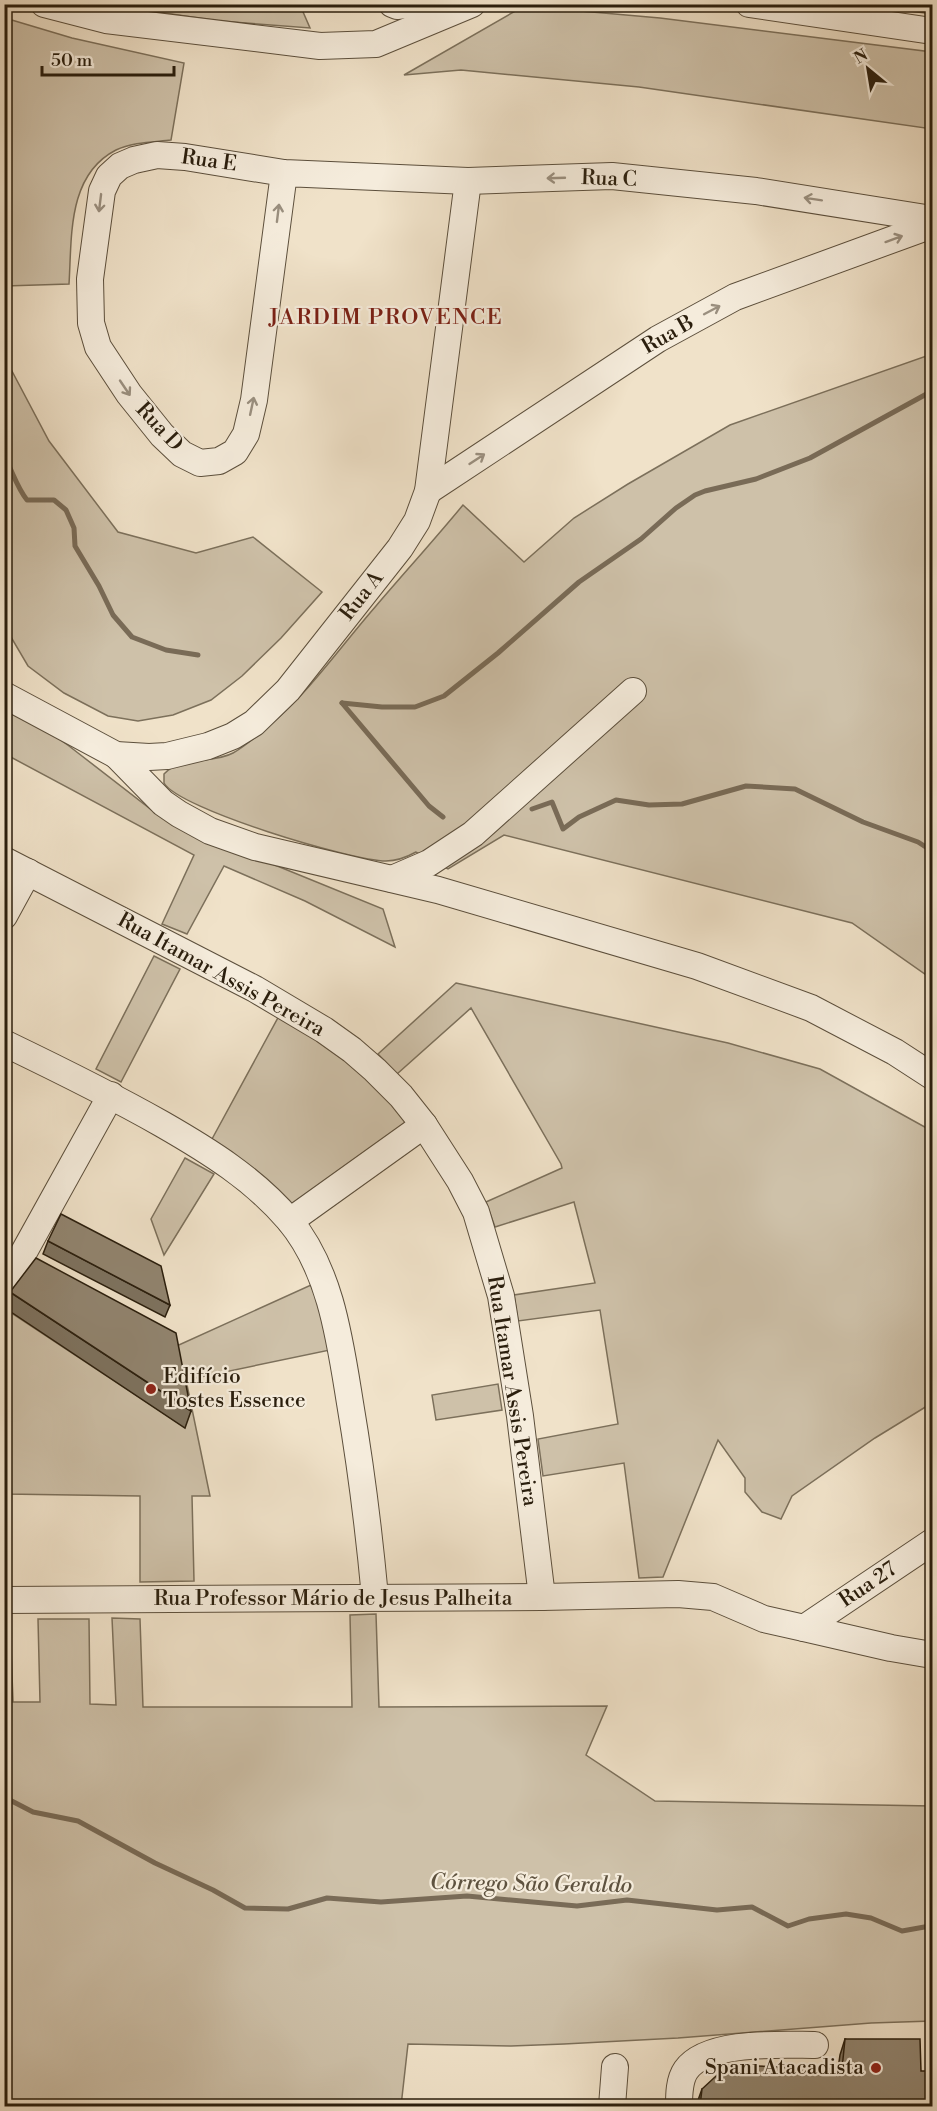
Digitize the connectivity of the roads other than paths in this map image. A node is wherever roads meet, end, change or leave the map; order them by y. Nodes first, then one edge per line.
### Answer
1 (44, 4) edge
2 (392, 4) edge
3 (412, 4) edge
4 (472, 4) edge
5 (749, 4) edge
6 (933, 30) edge
7 (134, 160) joint
8 (284, 173) junction
9 (468, 181) junction
10 (848, 205) junction
11 (933, 219) edge
12 (933, 225) edge
13 (861, 250) junction
14 (428, 491) junction
15 (633, 691) dead end
16 (4, 695) edge
17 (116, 755) junction
18 (4, 860) edge
19 (28, 872) junction
20 (392, 879) junction
21 (4, 916) edge
22 (4, 1043) edge
23 (933, 1076) edge
24 (111, 1095) junction
25 (424, 1125) junction
26 (290, 1221) junction
27 (4, 1288) edge
28 (933, 1542) edge
29 (662, 1595) joint
30 (375, 1597) junction
31 (542, 1597) junction
32 (4, 1600) edge
33 (804, 1628) junction
34 (933, 1655) edge
35 (815, 2045) dead end
36 (615, 2067) dead end
37 (612, 2106) edge
38 (679, 2106) edge

1 - 4 street
2 - 3 street
5 - 6 street
7 - 8 street, Rua E
7 -> 8 street, Rua D
8 - 9 street, Rua C
10 -> 9 street, Rua C
9 - 14 street, Rua A
10 - 11 street, Rua C
10 - 13 street
13 -> 12 street, Rua B
14 -> 13 street, Rua B
14 - 17 street, Rua A
15 - 20 street
16 - 17 street, Rua A
17 - 20 street
18 - 19 street, Rua Itamar Assis Pereira
19 - 21 street
19 - 25 street, Rua Itamar Assis Pereira
20 - 23 street
22 - 24 street
24 - 26 street
24 - 27 street
25 - 26 street
25 - 31 street, Rua Itamar Assis Pereira
26 - 30 street
28 - 33 street, Rua 27
29 - 31 street, Rua Professor Mário de Jesus Palheita
29 - 33 street, Rua 27
30 - 31 street, Rua Professor Mário de Jesus Palheita
30 - 32 street, Rua Professor Mário de Jesus Palheita
33 - 34 street, Rua 27
35 - 38 street
36 - 37 street

